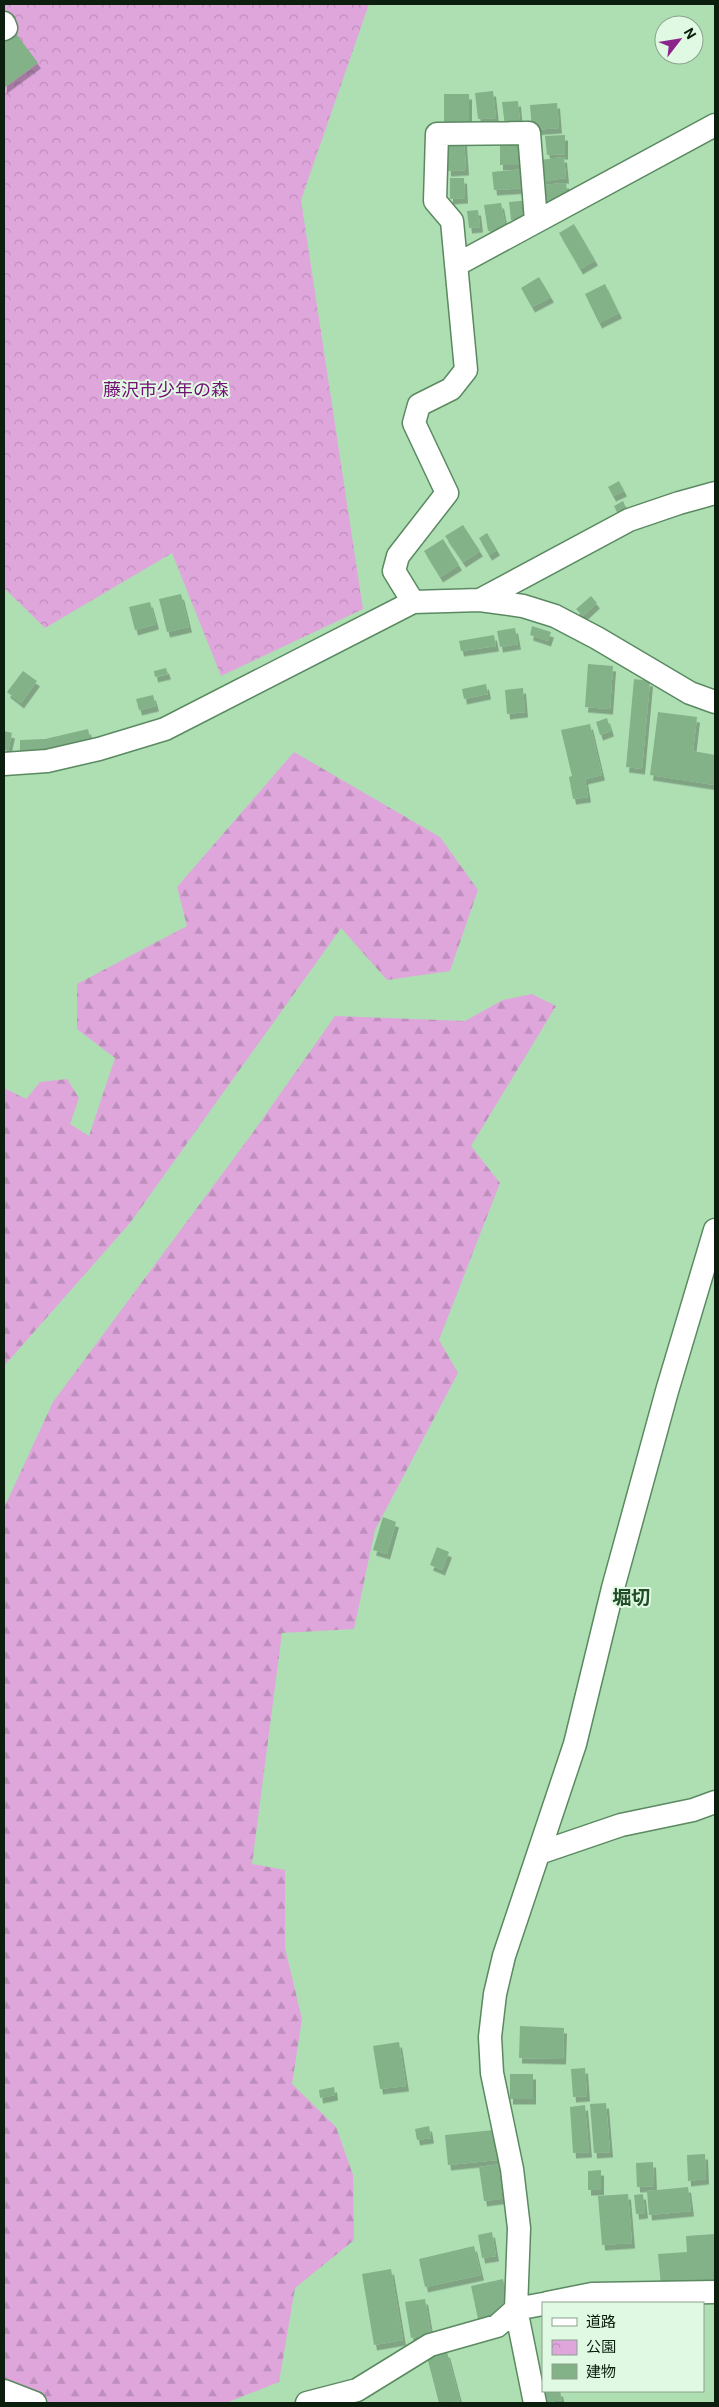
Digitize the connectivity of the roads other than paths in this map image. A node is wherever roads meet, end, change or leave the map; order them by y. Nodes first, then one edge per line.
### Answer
1 (4, 24) edge
2 (4, 29) edge
3 (715, 124) edge
4 (536, 222) junction
5 (456, 265) junction
6 (715, 493) edge
7 (480, 600) junction
8 (413, 602) junction
9 (715, 702) edge
10 (4, 764) edge
11 (715, 1230) edge
12 (715, 1802) edge
13 (539, 1853) junction
14 (715, 2292) edge
15 (552, 2302) edge
16 (542, 2304) edge
17 (516, 2309) junction
18 (4, 2391) edge
19 (35, 2403) edge
20 (308, 2403) edge
21 (535, 2403) edge

1 - 2 street
3 - 4 street
4 - 5 street
4 - 5 street
5 - 8 street
6 - 7 street
7 - 8 street
7 - 9 street
8 - 10 street
11 - 13 street
12 - 13 street
13 - 17 street
14 - 15 street
16 - 17 street
17 - 20 street
17 - 21 street
18 - 19 street

